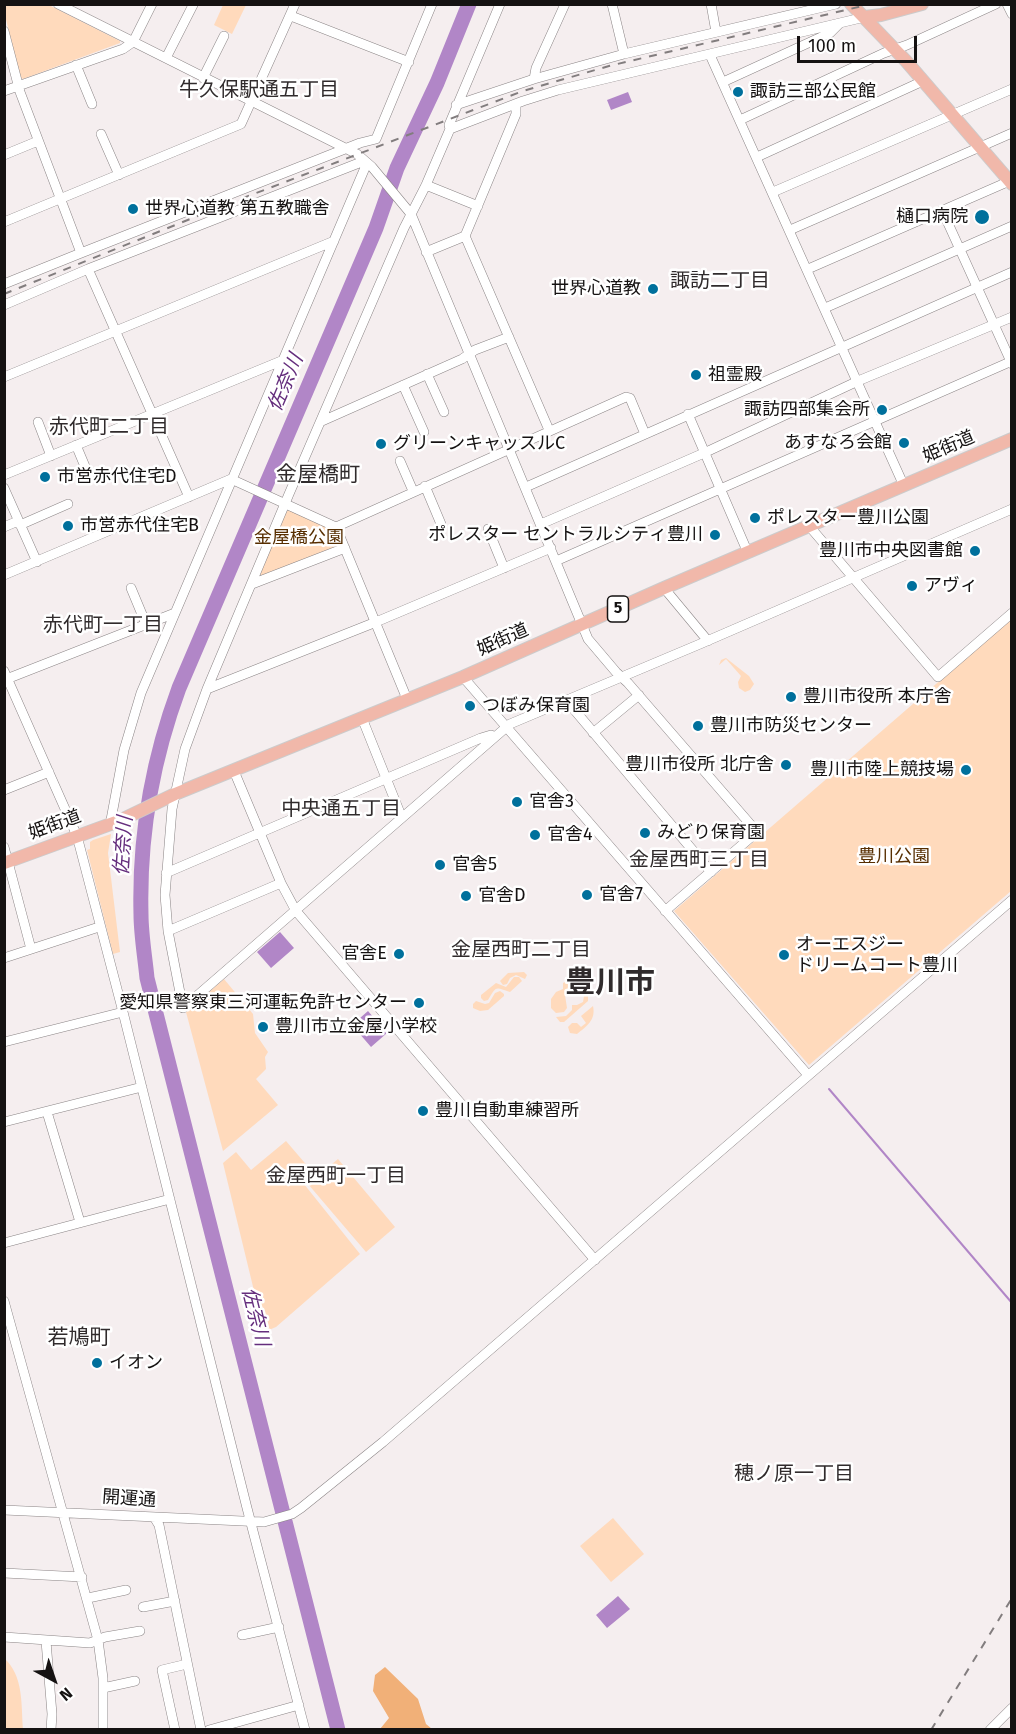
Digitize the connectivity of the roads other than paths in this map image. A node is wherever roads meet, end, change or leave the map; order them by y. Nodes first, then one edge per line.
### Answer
1 (58, 4) edge
2 (152, 4) edge
3 (296, 4) edge
4 (500, 4) edge
5 (565, 4) edge
6 (612, 4) edge
7 (711, 4) edge
8 (836, 4) edge
9 (851, 4) edge
10 (922, 4) edge
11 (996, 4) edge
12 (1007, 4) edge
13 (193, 5) edge
14 (429, 6) edge
15 (1011, 14) edge
16 (291, 16) junction
17 (865, 17) junction
18 (842, 22) junction
19 (4, 31) edge
20 (716, 32) junction
21 (224, 36) dead end
22 (133, 42) junction
23 (896, 49) junction
24 (624, 54) junction
25 (710, 55) junction
26 (166, 58) junction
27 (409, 62) junction
28 (76, 65) junction
29 (203, 78) junction
30 (534, 79) junction
31 (923, 81) junction
32 (723, 82) junction
33 (18, 86) junction
34 (1011, 89) edge
35 (4, 91) edge
36 (252, 103) junction
37 (92, 104) dead end
38 (516, 104) junction
39 (456, 105) junction
40 (952, 115) junction
41 (740, 120) junction
42 (450, 129) junction
43 (1011, 133) edge
44 (101, 134) dead end
45 (38, 141) junction
46 (980, 147) junction
47 (345, 149) junction
48 (4, 155) edge
49 (757, 157) junction
50 (366, 162) junction
51 (119, 175) junction
52 (1011, 181) edge
53 (426, 185) junction
54 (773, 192) junction
55 (396, 195) junction
56 (419, 197) junction
57 (60, 199) junction
58 (478, 206) junction
59 (942, 210) junction
60 (411, 214) junction
61 (4, 222) edge
62 (1011, 226) edge
63 (790, 230) junction
64 (465, 236) junction
65 (334, 241) junction
66 (960, 249) junction
67 (426, 252) junction
68 (81, 253) junction
69 (88, 269) junction
70 (808, 269) junction
71 (1011, 272) edge
72 (4, 284) edge
73 (977, 288) junction
74 (4, 305) edge
75 (825, 308) junction
76 (1011, 317) edge
77 (994, 325) junction
78 (115, 332) junction
79 (509, 337) junction
80 (842, 347) junction
81 (469, 354) junction
82 (281, 360) junction
83 (1011, 362) edge
84 (427, 374) junction
85 (4, 377) edge
86 (858, 381) junction
87 (403, 385) junction
88 (444, 412) dead end
89 (152, 414) junction
90 (688, 414) junction
91 (876, 421) junction
92 (38, 422) dead end
93 (320, 422) junction
94 (549, 430) junction
95 (424, 432) dead end
96 (645, 434) junction
97 (1011, 439) edge
98 (76, 445) junction
99 (510, 448) junction
100 (704, 453) junction
101 (51, 456) junction
102 (400, 460) dead end
103 (4, 475) edge
104 (89, 476) dead end
105 (231, 479) junction
106 (425, 486) junction
107 (904, 486) junction
108 (526, 487) junction
109 (4, 488) edge
110 (721, 489) junction
111 (413, 491) junction
112 (189, 497) junction
113 (282, 502) junction
114 (68, 504) dead end
115 (1011, 509) edge
116 (19, 523) junction
117 (441, 524) dead end
118 (541, 524) junction
119 (4, 527) edge
120 (336, 527) junction
121 (810, 527) junction
122 (488, 529) dead end
123 (345, 548) junction
124 (551, 548) junction
125 (748, 553) junction
126 (556, 561) junction
127 (37, 562) junction
128 (504, 568) junction
129 (4, 575) edge
130 (853, 577) junction
131 (252, 584) junction
132 (131, 588) dead end
133 (664, 588) junction
134 (175, 613) junction
135 (1011, 613) edge
136 (376, 622) junction
137 (146, 624) junction
138 (582, 624) junction
139 (708, 641) junction
140 (6, 676) edge
141 (621, 676) junction
142 (464, 677) junction
143 (207, 690) junction
144 (639, 695) junction
145 (407, 699) junction
146 (566, 700) junction
147 (362, 718) junction
148 (506, 728) junction
149 (593, 733) junction
150 (495, 737) junction
151 (234, 771) junction
152 (49, 772) junction
153 (386, 779) junction
154 (4, 790) edge
155 (175, 794) junction
156 (402, 818) junction
157 (114, 823) junction
158 (261, 833) junction
159 (77, 836) junction
160 (4, 847) edge
161 (6, 862) edge
162 (711, 872) junction
163 (166, 873) junction
164 (282, 883) junction
165 (1011, 900) edge
166 (296, 911) junction
167 (665, 911) junction
168 (99, 927) junction
169 (168, 931) junction
170 (31, 949) junction
171 (4, 958) edge
172 (123, 1012) junction
173 (4, 1042) edge
174 (808, 1076) junction
175 (142, 1087) junction
176 (47, 1112) junction
177 (4, 1122) edge
178 (170, 1199) junction
179 (80, 1222) junction
180 (4, 1243) edge
181 (595, 1260) junction
182 (4, 1301) edge
183 (4, 1510) edge
184 (64, 1512) junction
185 (154, 1517) junction
186 (251, 1522) junction
187 (4, 1573) edge
188 (82, 1577) junction
189 (126, 1590) dead end
190 (88, 1599) junction
191 (175, 1601) junction
192 (142, 1607) dead end
193 (279, 1627) junction
194 (140, 1631) dead end
195 (242, 1635) dead end
196 (4, 1637) edge
197 (98, 1640) junction
198 (46, 1641) junction
199 (187, 1664) junction
200 (135, 1682) dead end
201 (103, 1688) junction
202 (299, 1705) junction
203 (1011, 1708) edge
204 (51, 1730) edge
205 (103, 1730) edge
206 (175, 1730) edge
207 (201, 1730) edge
208 (209, 1730) edge
209 (305, 1730) edge
210 (990, 1730) edge

1 - 22 street
2 - 22 street
3 - 16 street
4 - 39 street
5 - 30 street
6 - 24 street
7 - 20 street
8 - 20 street
9 - 17 main road
10 - 17 main road
11 - 23 street
12 - 15 street
13 - 26 street
14 - 27 street
16 - 27 street
16 - 36 street
17 - 18 street
17 - 23 main road
18 - 25 street
18 - 32 street
19 - 33 street
20 - 24 street
21 - 29 street
22 - 26 street
22 - 28 street
23 - 31 main road
23 - 41 street
24 - 30 street
25 - 32 street
25 - 38 street
26 - 29 street
27 - 47 street
28 - 33 street
28 - 37 street
29 - 36 street
30 - 39 street
31 - 40 main road
31 - 49 street
32 - 41 street
33 - 35 street
33 - 45 street
34 - 40 street
36 - 47 street
36 - 51 street
38 - 42 street
38 - 58 street
39 - 42 street
40 - 46 main road
40 - 54 street
41 - 49 street
42 - 53 street
43 - 46 street
44 - 51 street
45 - 48 street
45 - 57 street
46 - 52 main road
46 - 63 street
47 - 50 street
47 - 68 street
49 - 54 street
50 - 55 street
50 - 65 street
50 - 69 street
51 - 57 street
52 - 59 street
53 - 56 street
53 - 58 street
54 - 63 street
55 - 56 street
55 - 60 street
56 - 60 street
57 - 61 street
57 - 68 street
58 - 64 street
59 - 66 street
59 - 70 street
60 - 67 street
60 - 93 street
62 - 66 street
63 - 70 street
64 - 67 street
64 - 79 street
65 - 78 street
65 - 82 street
66 - 73 street
66 - 75 street
67 - 81 street
68 - 72 street
69 - 74 street
69 - 78 street
70 - 75 street
71 - 73 street
73 - 77 street
73 - 80 street
75 - 80 street
76 - 77 street
77 - 83 street
77 - 86 street
78 - 85 street
78 - 89 street
79 - 81 street
79 - 94 street
80 - 86 street
80 - 90 street
81 - 84 street
81 - 99 street
82 - 89 street
82 - 105 street
83 - 91 street
84 - 87 street
84 - 88 street
86 - 91 street
86 - 100 street
87 - 93 street
87 - 95 street
89 - 98 street
89 - 112 street
90 - 96 street
90 - 100 street
91 - 107 street
91 - 110 street
92 - 101 street
93 - 113 street
94 - 96 street
94 - 99 street
96 - 108 street
97 - 107 main road, 姫街道 / 5
98 - 101 street
98 - 104 street
99 - 106 street
99 - 108 street
100 - 110 street
100 - 118 street
101 - 103 street
102 - 111 street
105 - 112 street
105 - 113 street
105 - 134 street
106 - 111 street
106 - 117 street
107 - 121 main road, 姫街道 / 5
108 - 118 street
109 - 116 street
110 - 125 street
110 - 126 street
111 - 120 street
112 - 127 street
113 - 120 street
113 - 131 street
114 - 116 street
115 - 130 street
116 - 119 street
116 - 127 street
118 - 124 street
120 - 123 street
121 - 125 main road, 姫街道 / 5
121 - 130 street
122 - 128 street
123 - 131 street
123 - 136 street
124 - 126 street
124 - 128 street
125 - 133 main road, 姫街道 / 5
126 - 138 street
127 - 129 street
128 - 136 street
130 - 135 street
130 - 139 street
131 - 143 street
132 - 137 street
133 - 138 main road, 姫街道 / 5
133 - 139 street
134 - 137 street
134 - 157 street
136 - 143 street
136 - 145 street
137 - 140 street
138 - 141 street
138 - 142 main road, 姫街道 / 5
139 - 141 street
140 - 152 street
141 - 144 street
141 - 146 street
142 - 145 main road, 姫街道 / 5
142 - 148 street
143 - 155 street
144 - 149 street
144 - 162 street
145 - 147 main road, 姫街道 / 5
146 - 148 street
146 - 149 street
147 - 151 main road, 姫街道 / 5
147 - 153 street
148 - 150 street
148 - 167 street
149 - 162 street
150 - 153 street
150 - 156 street
151 - 155 main road, 姫街道 / 5
151 - 158 street
152 - 154 street
152 - 159 street
153 - 156 street
153 - 158 street
155 - 157 main road, 姫街道 / 5
155 - 163 street
156 - 166 street
157 - 159 main road, 姫街道 / 5
158 - 163 street
158 - 164 street
159 - 161 main road, 姫街道 / 5
159 - 168 street
160 - 161 street
161 - 170 street
162 - 167 street
163 - 169 street
164 - 166 street
164 - 169 street
165 - 174 street, 開運通
166 - 169 street
166 - 181 street
167 - 174 street
168 - 170 street
168 - 172 street
170 - 171 street
172 - 173 street
172 - 175 street
174 - 181 street, 開運通
175 - 176 street
175 - 178 street
176 - 177 street
176 - 179 street
178 - 179 street
178 - 186 street
179 - 180 street
181 - 186 street, 開運通
182 - 184 street
183 - 184 street, 開運通
184 - 185 street, 開運通
184 - 188 street
185 - 186 street, 開運通
185 - 191 street
186 - 193 street
187 - 188 street
188 - 190 street
189 - 190 street
190 - 197 street
191 - 192 street
191 - 199 street
193 - 195 street
193 - 202 street
194 - 197 street
196 - 198 street
197 - 198 street
197 - 201 street
198 - 204 street
199 - 206 street
199 - 207 street
200 - 201 street
201 - 205 street
202 - 208 street
202 - 209 street
203 - 210 street

